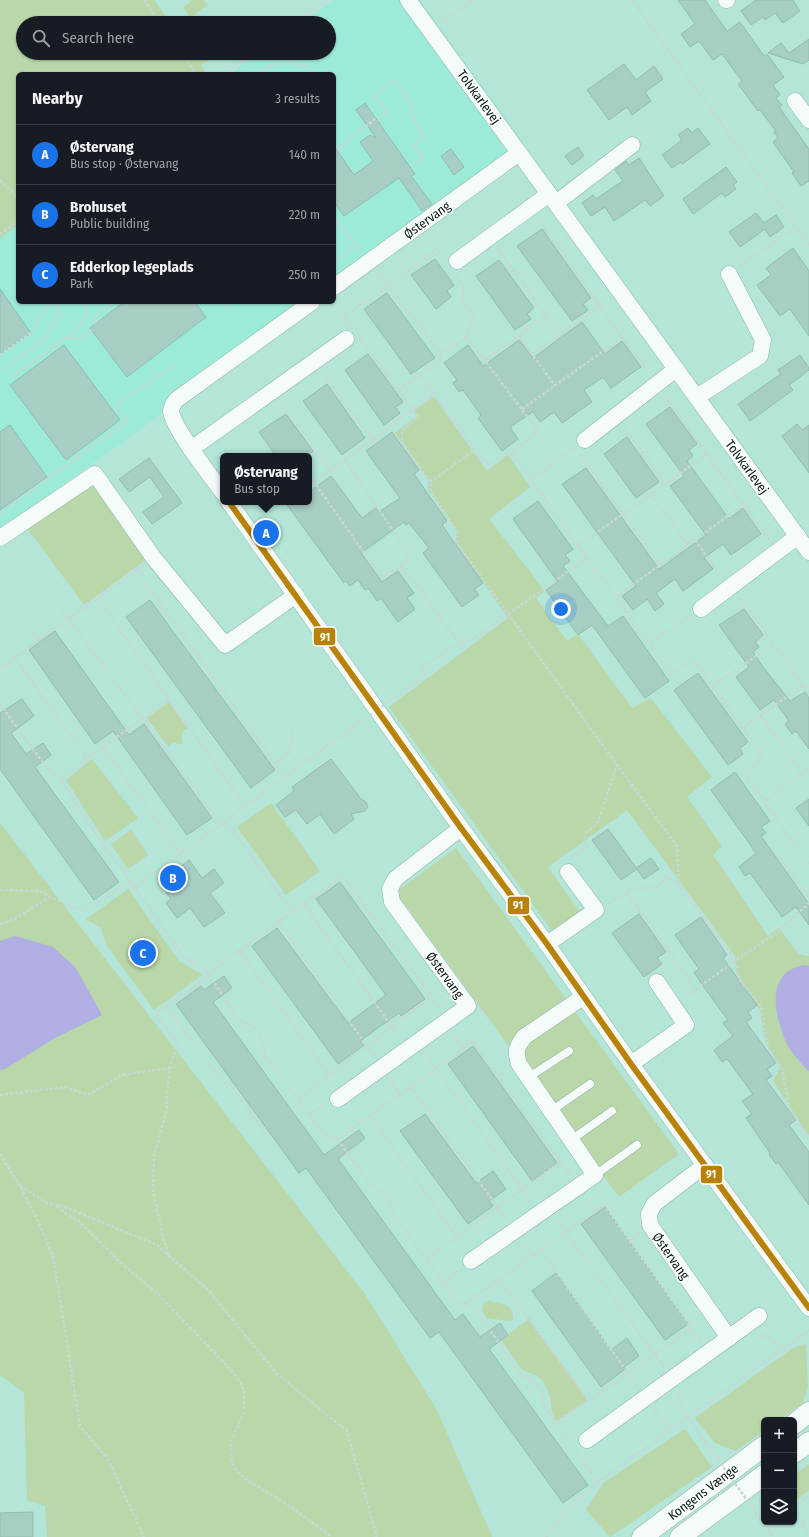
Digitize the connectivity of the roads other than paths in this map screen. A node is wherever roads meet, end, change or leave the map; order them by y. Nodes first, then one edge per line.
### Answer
1 (408, 0) edge
2 (795, 101) dead end
3 (809, 120) edge
4 (632, 146) dead end
5 (519, 153) junction
6 (553, 199) junction
7 (452, 264) road end
8 (728, 274) road end
9 (336, 285) edge
10 (309, 304) edge
11 (351, 332) road end
12 (676, 369) junction
13 (697, 397) junction
14 (585, 440) dead end
15 (191, 449) junction
16 (220, 489) edge
17 (231, 505) edge
18 (798, 536) junction
19 (0, 538) edge
20 (809, 552) edge
21 (296, 595) junction
22 (701, 609) road end
23 (461, 828) junction
24 (568, 872) road end
25 (548, 944) junction
26 (657, 982) dead end
27 (583, 997) junction
28 (569, 1051) dead end
29 (631, 1064) junction
30 (528, 1077) junction
31 (590, 1084) dead end
32 (338, 1099) road end
33 (551, 1111) junction
34 (612, 1111) dead end
35 (571, 1140) junction
36 (637, 1145) dead end
37 (705, 1165) junction
38 (595, 1174) junction
39 (471, 1261) road end
40 (809, 1308) edge
41 (754, 1320) road end
42 (729, 1338) junction
43 (809, 1412) edge
44 (797, 1422) edge
45 (587, 1440) dead end
46 (809, 1442) edge
47 (761, 1448) edge
48 (797, 1451) edge
49 (761, 1477) edge
50 (642, 1537) edge
51 (680, 1537) edge

1 - 5 street, Tolvkarlevej
2 - 3 street
4 - 6 street
5 - 6 street, Tolvkarlevej
5 - 9 street, Østervang
6 - 7 street
6 - 12 street, Tolvkarlevej
8 - 13 street
10 - 15 street
11 - 15 street
12 - 13 street, Tolvkarlevej
12 - 14 street
13 - 18 street, Tolvkarlevej
15 - 16 street
17 - 21 street
18 - 20 street, Tolvkarlevej
18 - 22 street
19 - 21 street
21 - 23 street
23 - 25 street
23 - 32 street, Østervang
24 - 25 street
25 - 27 street
26 - 29 street
27 - 29 street
27 - 30 street
28 - 30 lane
29 - 37 street
30 - 33 street
31 - 33 lane
33 - 35 street
34 - 35 lane
35 - 38 street
36 - 38 lane
37 - 40 street
37 - 42 street, Østervang
38 - 39 street
41 - 42 street
42 - 45 street
43 - 44 street
46 - 48 street
47 - 50 street, Kongens Vænge
49 - 51 street, Kongens Vænge

